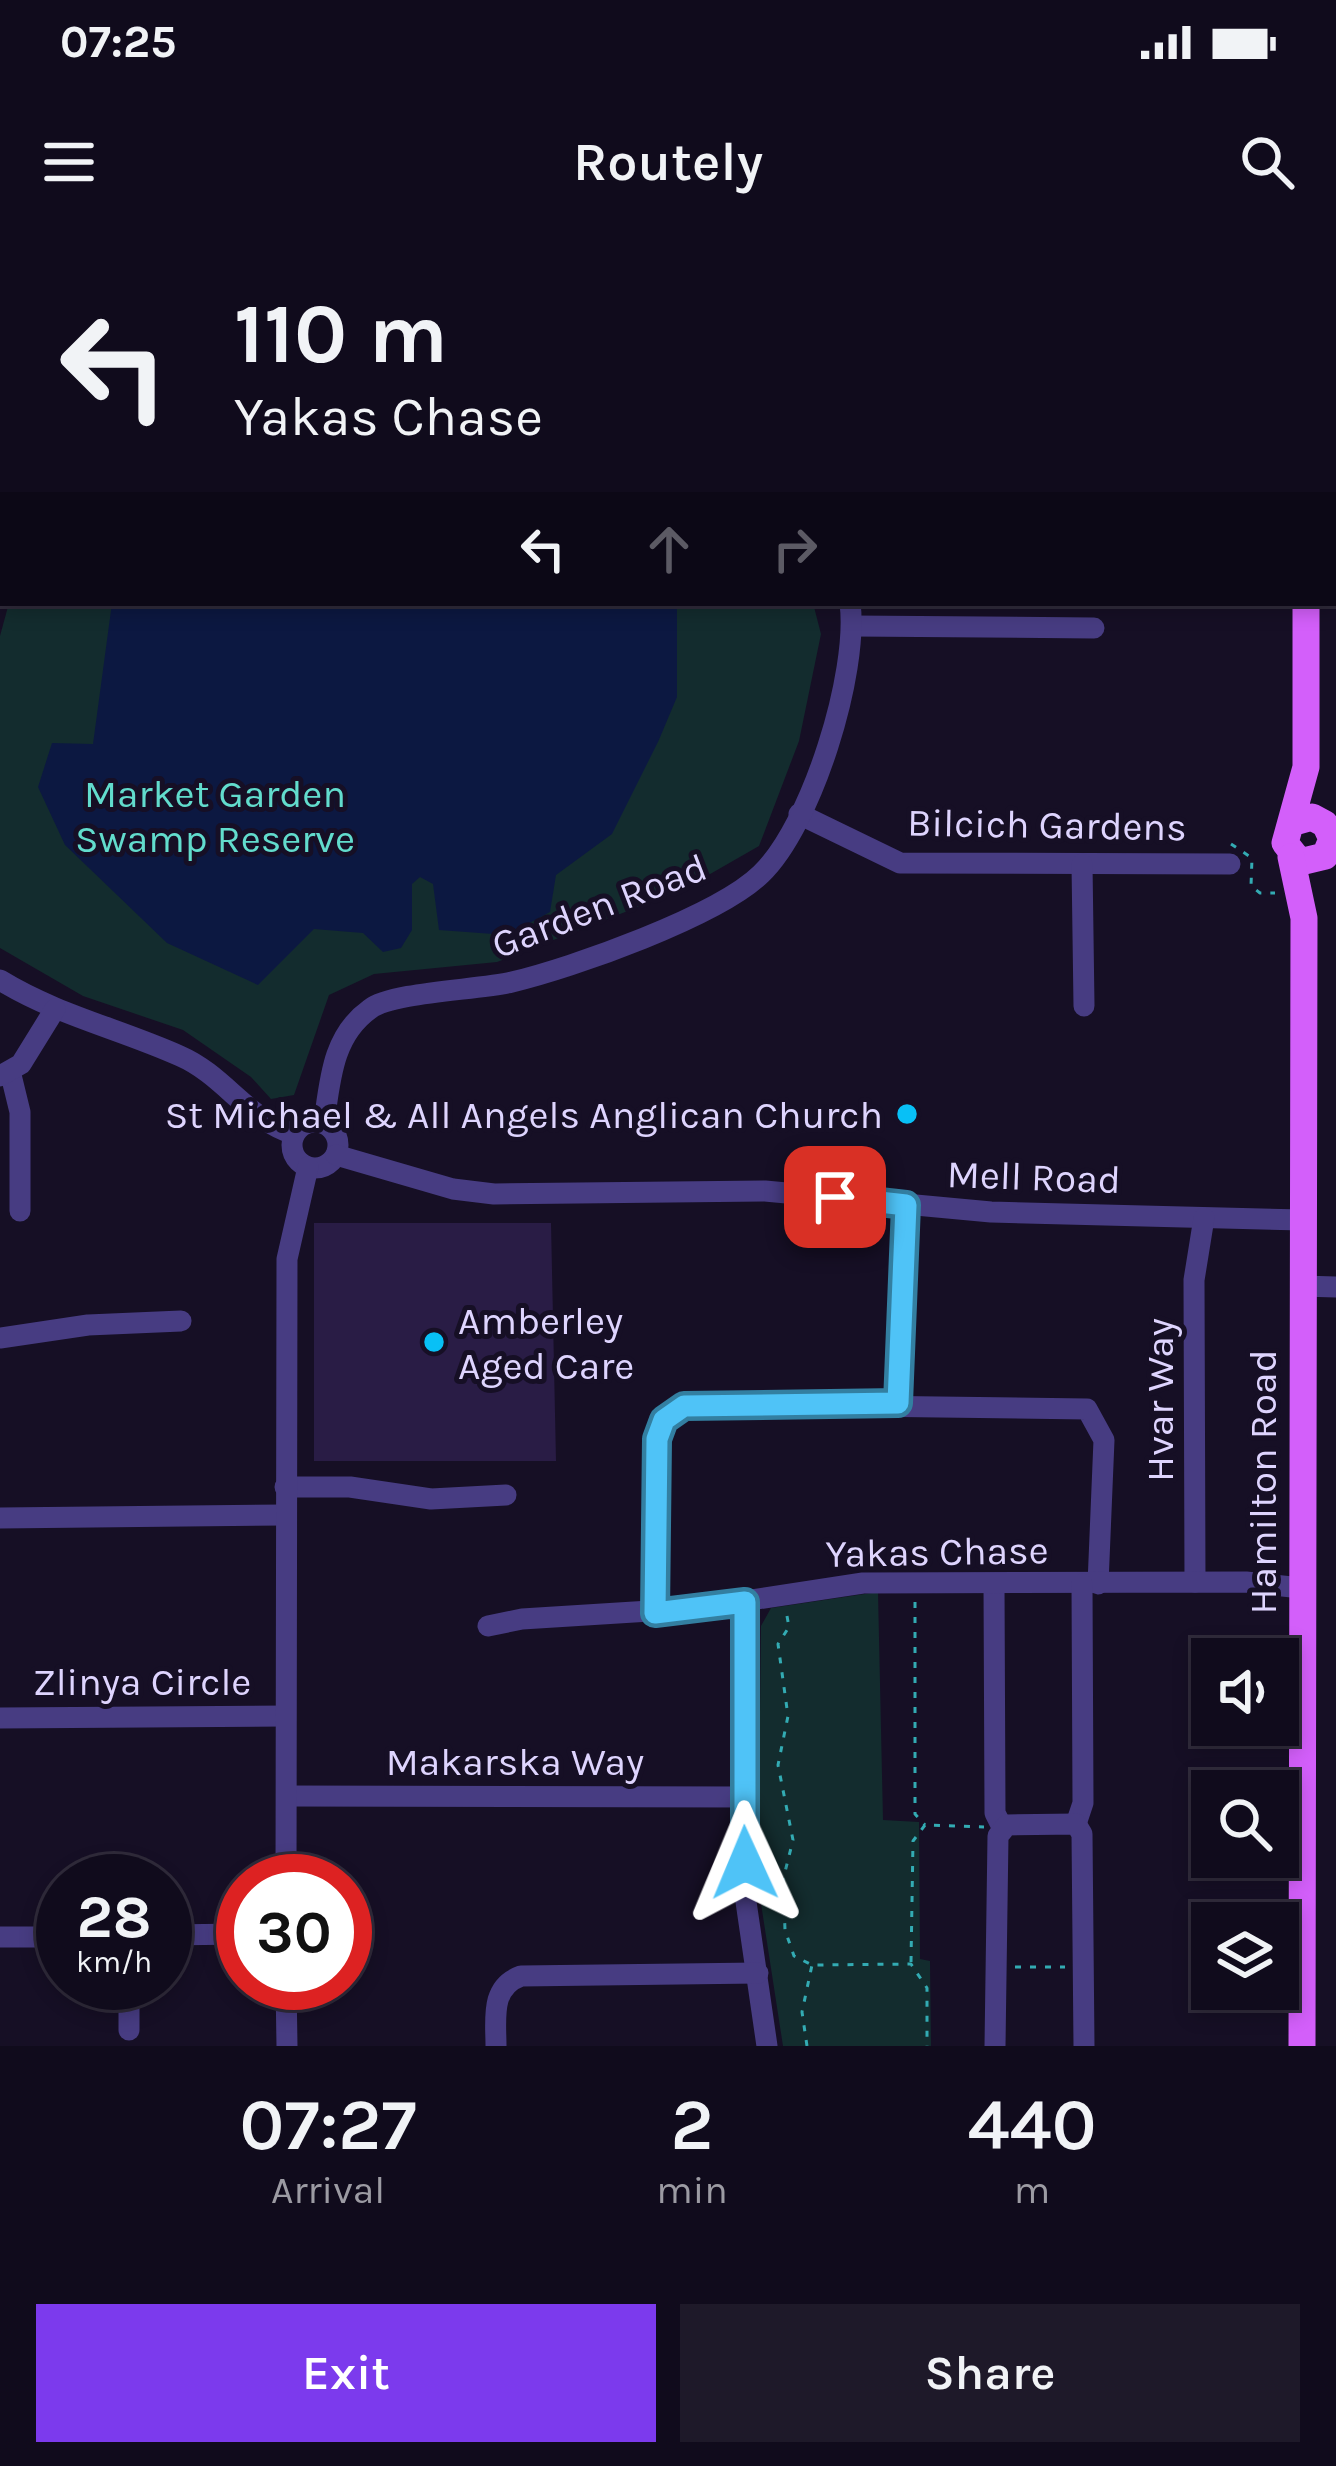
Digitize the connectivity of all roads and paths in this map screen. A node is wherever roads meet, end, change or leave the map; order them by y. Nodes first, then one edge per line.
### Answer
1 (1306, 606) edge
2 (851, 614) edge
3 (1094, 628) dead end
4 (1306, 767) junction
5 (799, 814) junction
6 (1292, 823) junction
7 (1329, 841) edge
8 (1235, 855) joint
9 (1291, 857) junction
10 (1082, 864) junction
11 (1285, 890) dead end
12 (1304, 918) junction
13 (0, 980) edge
14 (1084, 1006) dead end
15 (55, 1009) junction
16 (5, 1074) edge
17 (324, 1123) junction
18 (294, 1135) junction
19 (336, 1155) junction
20 (308, 1167) junction
21 (906, 1205) junction
22 (20, 1211) dead end
23 (1204, 1218) junction
24 (1302, 1220) junction
25 (1301, 1286) junction
26 (1336, 1286) edge
27 (181, 1321) dead end
28 (0, 1338) edge
29 (898, 1403) junction
30 (285, 1487) junction
31 (506, 1495) dead end
32 (284, 1515) junction
33 (0, 1518) edge
34 (1301, 1581) junction
35 (915, 1582) junction
36 (1195, 1582) junction
37 (994, 1584) junction
38 (1090, 1584) junction
39 (785, 1594) junction
40 (745, 1602) junction
41 (655, 1613) junction
42 (488, 1626) dead end
43 (285, 1716) junction
44 (0, 1718) edge
45 (287, 1796) junction
46 (743, 1797) junction
47 (1076, 1824) junction
48 (925, 1825) junction
49 (1002, 1830) junction
50 (286, 1854) edge
51 (36, 1936) edge
52 (0, 1937) edge
53 (911, 1964) junction
54 (812, 1965) junction
55 (995, 1967) junction
56 (1084, 1967) junction
57 (758, 1973) junction
58 (129, 2010) edge
59 (286, 2010) edge
60 (129, 2030) dead end
61 (287, 2046) edge
62 (496, 2046) edge
63 (767, 2046) edge
64 (807, 2046) edge
65 (927, 2046) edge
66 (994, 2046) edge
67 (1084, 2046) edge
68 (1302, 2046) edge

1 - 4 main road
2 - 3 street
2 - 5 street, Garden Road
4 - 6 main road
4 - 7 main road
5 - 10 street, Bilcich Gardens
5 - 17 street, Garden Road
6 - 7 main road
6 - 9 main road
7 - 9 main road
7 - 12 main road, Hamilton Road
8 - 10 street, Bilcich Gardens
8 - 11 path
9 - 12 main road, Hamilton Road
10 - 14 street
12 - 24 main road, Hamilton Road
13 - 15 street
15 - 16 street
15 - 18 street
16 - 22 street
17 - 18 street
17 - 19 street
18 - 20 street
19 - 20 street
19 - 21 street, Mell Road
20 - 30 street
21 - 23 street, Mell Road
21 - 29 street
23 - 24 street, Mell Road
23 - 36 street, Hvar Way
24 - 25 main road, Hamilton Road
25 - 26 street
25 - 34 main road, Hamilton Road
27 - 28 street
29 - 38 street
29 - 41 street
30 - 31 street
30 - 32 street
32 - 33 street
32 - 43 street
34 - 36 street, Yakas Chase
34 - 68 main road, Hamilton Road
35 - 37 street, Yakas Chase
35 - 39 street, Yakas Chase
35 - 48 path
36 - 38 street, Yakas Chase
37 - 38 street, Yakas Chase
37 - 49 street
38 - 47 street
39 - 40 street, Yakas Chase
39 - 54 path
40 - 41 street, Yakas Chase
40 - 46 street
41 - 42 street, Yakas Chase
43 - 44 street, Zlinya Circle
43 - 45 street
45 - 46 street, Makarska Way
45 - 50 street
46 - 57 street
47 - 49 street
47 - 56 street
48 - 49 path
48 - 53 path
49 - 55 street
51 - 52 street
53 - 54 path
53 - 65 path
54 - 64 path
55 - 56 path
55 - 66 street
56 - 67 street
57 - 62 street
57 - 63 street
58 - 60 street
59 - 61 street

